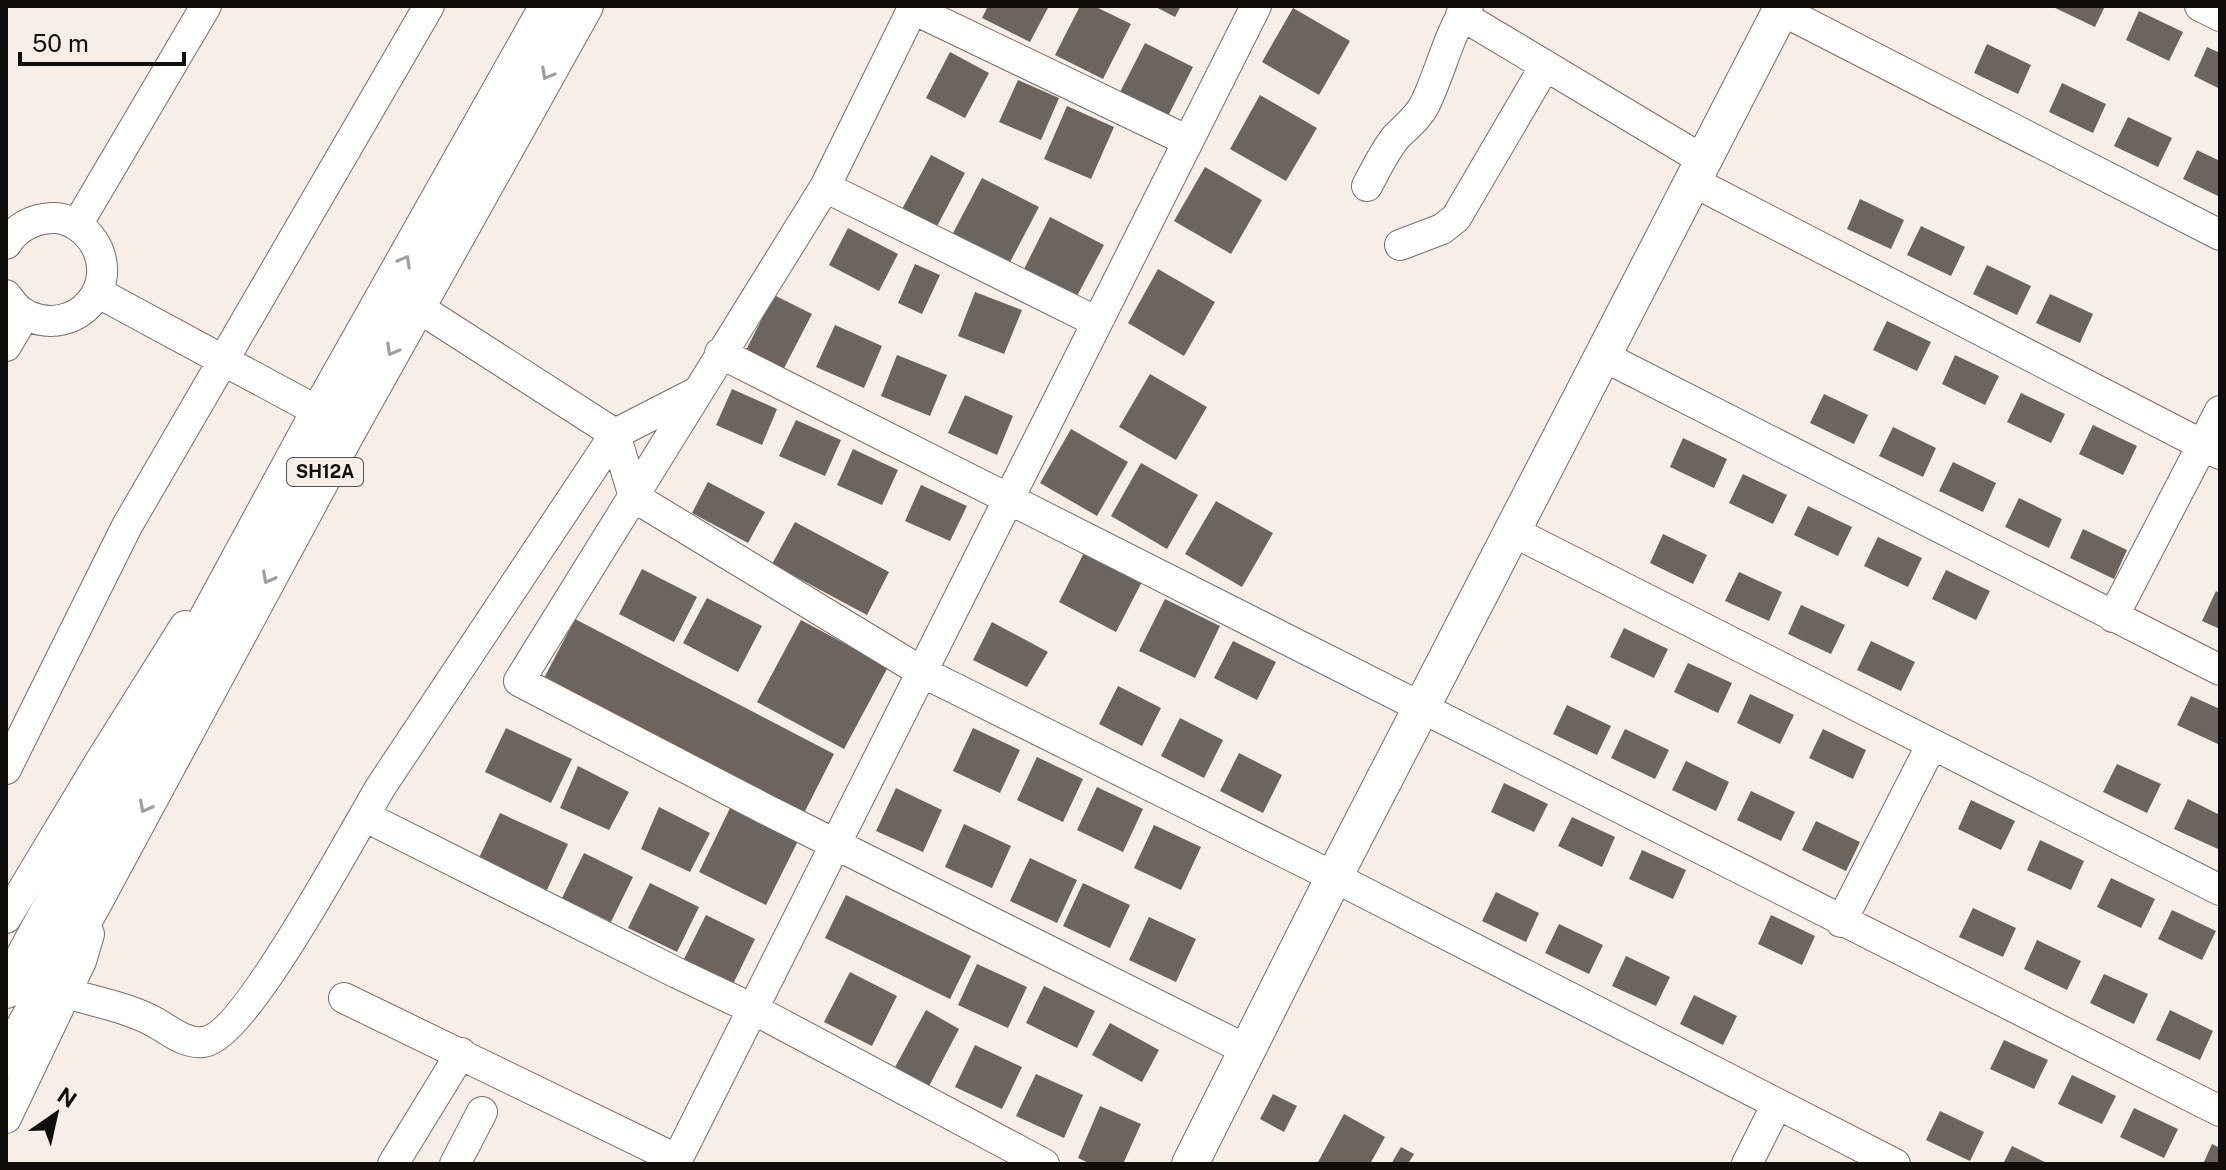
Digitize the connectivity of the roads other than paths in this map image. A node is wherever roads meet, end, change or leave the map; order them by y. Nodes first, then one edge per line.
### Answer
1 (206, 6) edge
2 (429, 6) edge
3 (548, 6) edge
4 (585, 6) edge
5 (1256, 6) edge
6 (2200, 6) edge
7 (914, 8) edge
8 (1782, 8) edge
9 (1465, 11) edge
10 (2220, 16) edge
11 (1545, 66) junction
12 (1188, 141) junction
13 (1698, 170) junction
14 (1367, 186) dead end
15 (825, 187) junction
16 (77, 225) junction
17 (2220, 235) edge
18 (6, 244) edge
19 (1400, 245) dead end
20 (97, 292) junction
21 (16, 305) edge
22 (416, 306) junction
23 (1097, 322) junction
24 (6, 346) edge
25 (720, 353) junction
26 (1603, 356) junction
27 (223, 360) junction
28 (697, 392) junction
29 (2220, 411) edge
30 (319, 412) junction
31 (615, 434) junction
32 (2211, 449) edge
33 (274, 496) junction
34 (634, 497) junction
35 (1010, 497) junction
36 (1512, 531) junction
37 (2113, 617) junction
38 (2220, 670) edge
39 (922, 672) junction
40 (1423, 706) junction
41 (1932, 744) junction
42 (6, 769) edge
43 (364, 816) junction
44 (836, 843) junction
45 (1334, 877) junction
46 (2220, 890) edge
47 (93, 904) junction
48 (6, 918) edge
49 (1841, 922) junction
50 (6, 990) edge
51 (66, 993) junction
52 (344, 998) dead end
53 (753, 1009) junction
54 (1247, 1050) junction
55 (461, 1053) junction
56 (6, 1060) edge
57 (1777, 1104) junction
58 (2220, 1111) edge
59 (482, 1112) dead end
60 (6, 1118) edge
61 (677, 1162) edge
62 (393, 1164) edge
63 (455, 1164) edge
64 (1044, 1164) edge
65 (1190, 1164) edge
66 (1747, 1164) edge
67 (1895, 1164) edge

1 - 16 street
2 - 27 street
30 -> 3 main road, SH12A
4 -> 22 main road, SH12A
5 - 12 street
6 - 10 street
7 - 12 street
7 - 15 street
8 - 13 main road
8 - 17 street
9 - 11 street
9 - 14 street
11 - 13 street
11 - 19 street
12 - 23 street
13 - 26 main road
13 - 32 street
15 - 23 street
15 - 25 street
16 - 18 street
16 - 20 street
20 - 21 street
20 - 27 street
21 - 24 street
22 - 31 street
22 -> 47 main road, SH12A
23 - 35 street
25 - 28 street
25 - 35 street
26 - 36 main road
26 - 37 street
27 - 30 street
27 - 42 street
28 - 31 street
28 - 34 street
29 - 32 street
30 - 33 main road, SH12A
31 - 34 street
31 - 43 street
32 - 37 street
33 - 48 street
33 - 50 main road, SH12A
34 - 39 street
34 - 44 street
35 - 39 street
35 - 40 street
36 - 40 main road
36 - 41 street
37 - 38 street
39 - 44 street
39 - 45 street
40 - 45 main road
40 - 49 street
41 - 46 street
41 - 49 street
43 - 51 street
43 - 53 street
44 - 53 street
44 - 54 street
45 - 54 main road
45 - 57 street
47 - 51 street
47 - 56 main road, SH12A
49 - 58 street
51 - 60 street
52 - 55 street
53 - 61 street
53 - 64 street
54 - 65 main road
55 - 61 street
55 - 62 street
57 - 66 street
57 - 67 street
59 - 63 street

